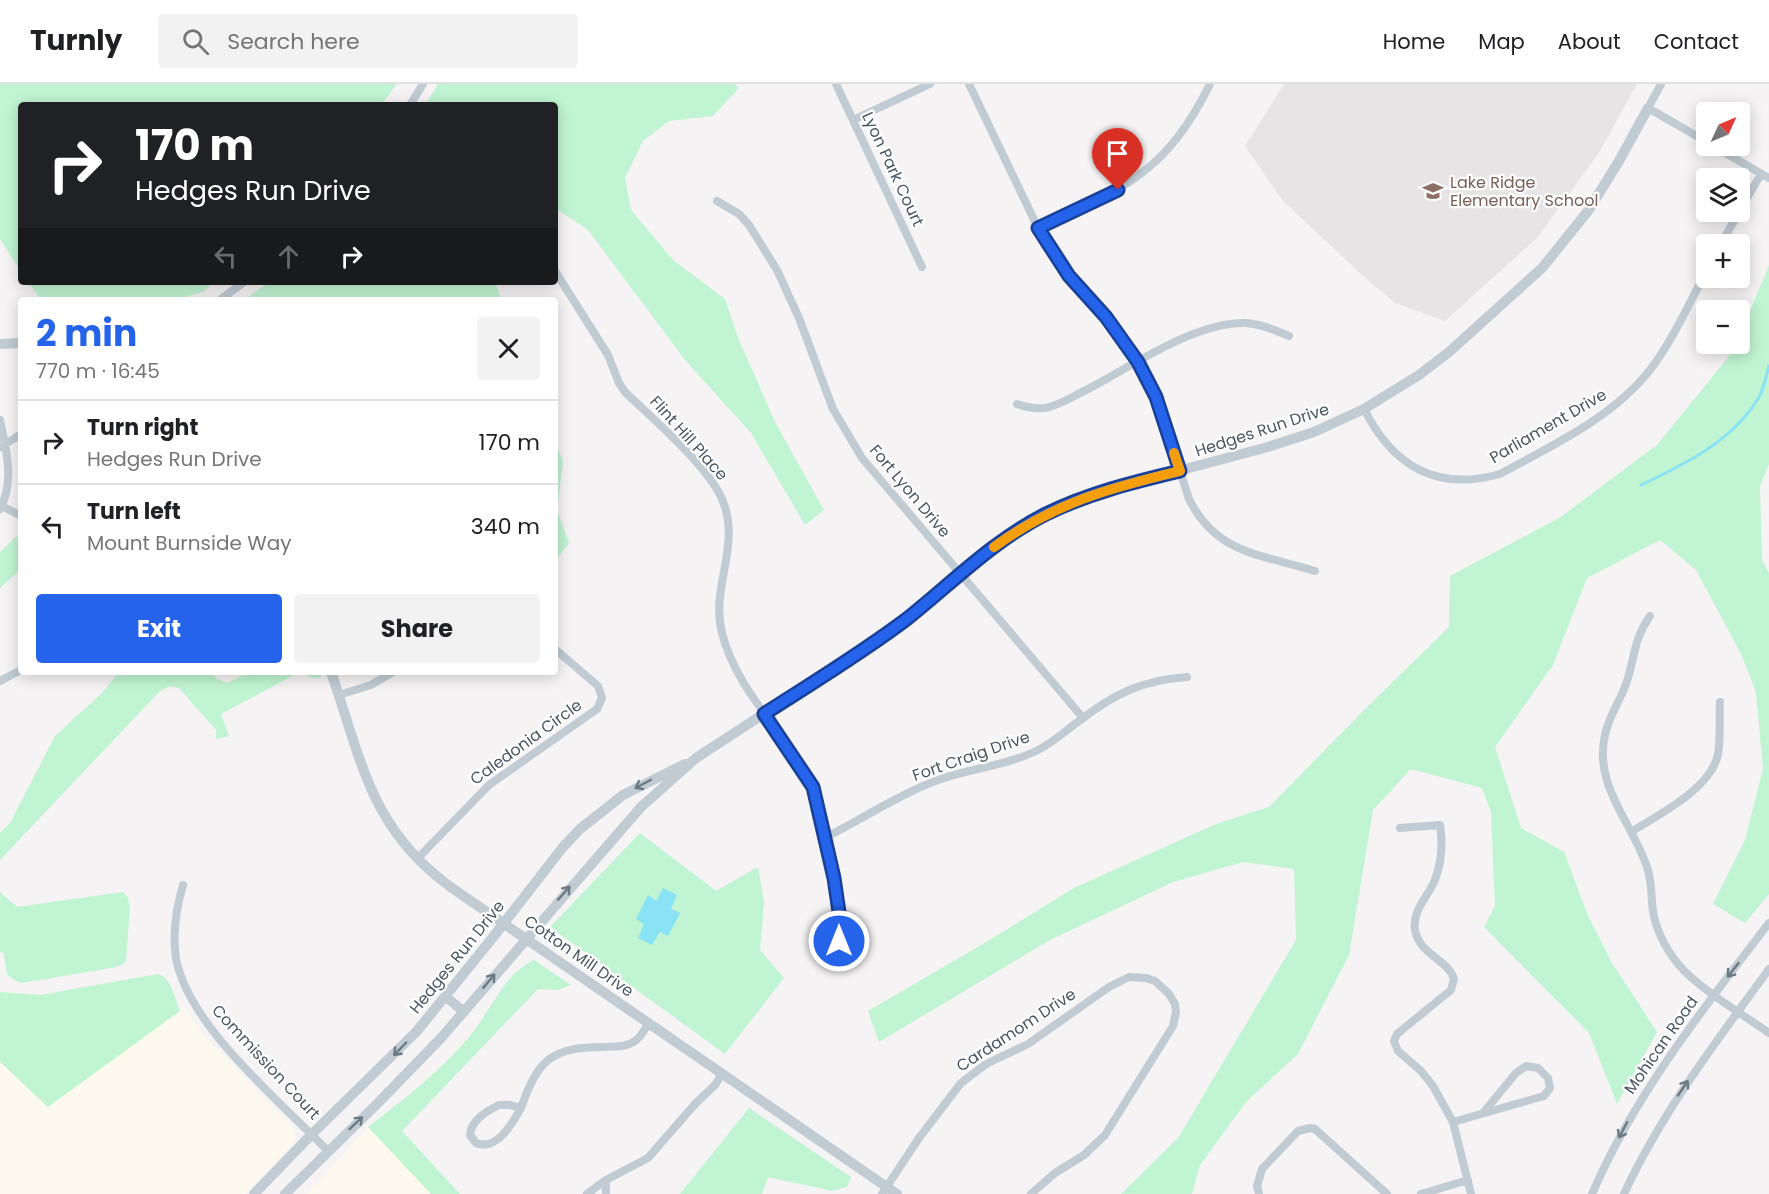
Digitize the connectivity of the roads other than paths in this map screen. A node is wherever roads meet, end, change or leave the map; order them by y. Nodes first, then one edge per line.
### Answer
1 (423, 84) edge
2 (836, 84) edge
3 (930, 84) edge
4 (969, 84) edge
5 (1210, 84) edge
6 (1661, 84) edge
7 (412, 102) edge
8 (1647, 108) junction
9 (853, 120) junction
10 (1696, 136) edge
11 (1730, 156) edge
12 (1765, 176) edge
13 (1750, 197) edge
14 (717, 201) dead end
15 (1038, 228) junction
16 (922, 267) dead end
17 (558, 276) edge
18 (240, 285) edge
19 (1697, 288) edge
20 (224, 297) edge
21 (1289, 336) dead end
22 (18, 343) edge
23 (0, 344) edge
24 (1138, 362) junction
25 (1017, 404) dead end
26 (1364, 409) junction
27 (0, 420) edge
28 (18, 436) edge
29 (2, 446) edge
30 (1180, 471) junction
31 (1, 507) edge
32 (18, 515) edge
33 (1315, 571) dead end
34 (961, 574) junction
35 (1650, 616) dead end
36 (558, 652) edge
37 (18, 672) edge
38 (332, 675) edge
39 (388, 675) edge
40 (1187, 677) dead end
41 (0, 681) edge
42 (339, 695) junction
43 (1720, 702) dead end
44 (764, 714) junction
45 (1083, 718) junction
46 (696, 759) junction
47 (1400, 828) dead end
48 (1631, 832) junction
49 (826, 837) junction
50 (417, 859) junction
51 (183, 885) dead end
52 (505, 923) junction
53 (1769, 923) edge
54 (526, 937) junction
55 (839, 941) dead end
56 (1769, 969) edge
57 (1714, 994) junction
58 (446, 997) junction
59 (463, 1011) junction
60 (1738, 1011) junction
61 (650, 1023) junction
62 (1769, 1033) edge
63 (722, 1074) junction
64 (521, 1107) junction
65 (1483, 1113) junction
66 (1453, 1122) junction
67 (312, 1134) junction
68 (328, 1151) junction
69 (606, 1180) junction
70 (1468, 1180) junction
71 (884, 1190) edge
72 (254, 1194) edge
73 (285, 1194) edge
74 (586, 1194) edge
75 (606, 1194) edge
76 (897, 1194) edge
77 (1031, 1194) edge
78 (1258, 1194) edge
79 (1387, 1194) edge
80 (1421, 1194) edge
81 (1471, 1194) edge
82 (1592, 1194) edge
83 (1624, 1194) edge

1 - 7 street
2 - 9 street, Lyon Park Court
3 - 9 street
4 - 15 street
5 - 15 street
6 - 8 street, Hedges Run Drive
8 - 10 street
8 - 26 street, Hedges Run Drive
9 - 16 street, Lyon Park Court
11 - 12 street
12 - 13 street
14 - 34 street, Fort Lyon Drive
15 - 24 street
17 - 44 street, Flint Hill Place
18 - 20 street
19 - 26 street, Parliament Drive
21 - 24 street
22 - 23 street
24 - 25 street
24 - 30 street
26 - 30 street, Hedges Run Drive
27 - 29 street
28 - 29 street
29 - 31 street
30 - 33 street
30 - 34 street, Hedges Run Drive
31 - 32 street
34 - 44 street, Hedges Run Drive
34 - 45 street, Fort Lyon Drive
35 - 48 street
36 - 50 street, Caledonia Circle
37 - 41 street
38 - 42 street, Cotton Mill Drive
39 - 42 street
40 - 45 street, Fort Craig Drive
42 - 50 street, Cotton Mill Drive
43 - 48 street
44 - 46 street, Hedges Run Drive
44 - 49 street, Flint Hill Place
45 - 49 street, Fort Craig Drive
46 -> 52 street, Hedges Run Drive
54 -> 46 street, Hedges Run Drive
47 - 66 street
48 - 57 street
49 - 55 street, Flint Hill Place
50 - 52 street, Cotton Mill Drive
51 - 67 street, Commission Court
52 - 54 street, Cotton Mill Drive
52 - 58 street, Hedges Run Drive
53 -> 57 street, Mohican Road
59 -> 54 street, Hedges Run Drive
54 - 61 street, Cotton Mill Drive
56 - 60 street
57 - 60 street
57 -> 82 street, Mohican Road
58 - 59 street
58 -> 67 street, Hedges Run Drive
68 -> 59 street, Hedges Run Drive
60 - 62 street
83 -> 60 street
61 - 63 street, Cotton Mill Drive
61 - 64 street
63 - 69 street
63 - 71 street, Cotton Mill Drive
64 - 64 street
65 - 65 street
65 - 66 street
66 - 70 street
67 - 68 street, Commission Court
67 - 72 street, Hedges Run Drive
68 - 73 street, Hedges Run Drive
69 - 74 street
69 - 75 street
70 - 80 street
70 - 81 street
71 - 76 street, Cotton Mill Drive
71 - 77 street, Cardamom Drive
78 - 79 street

